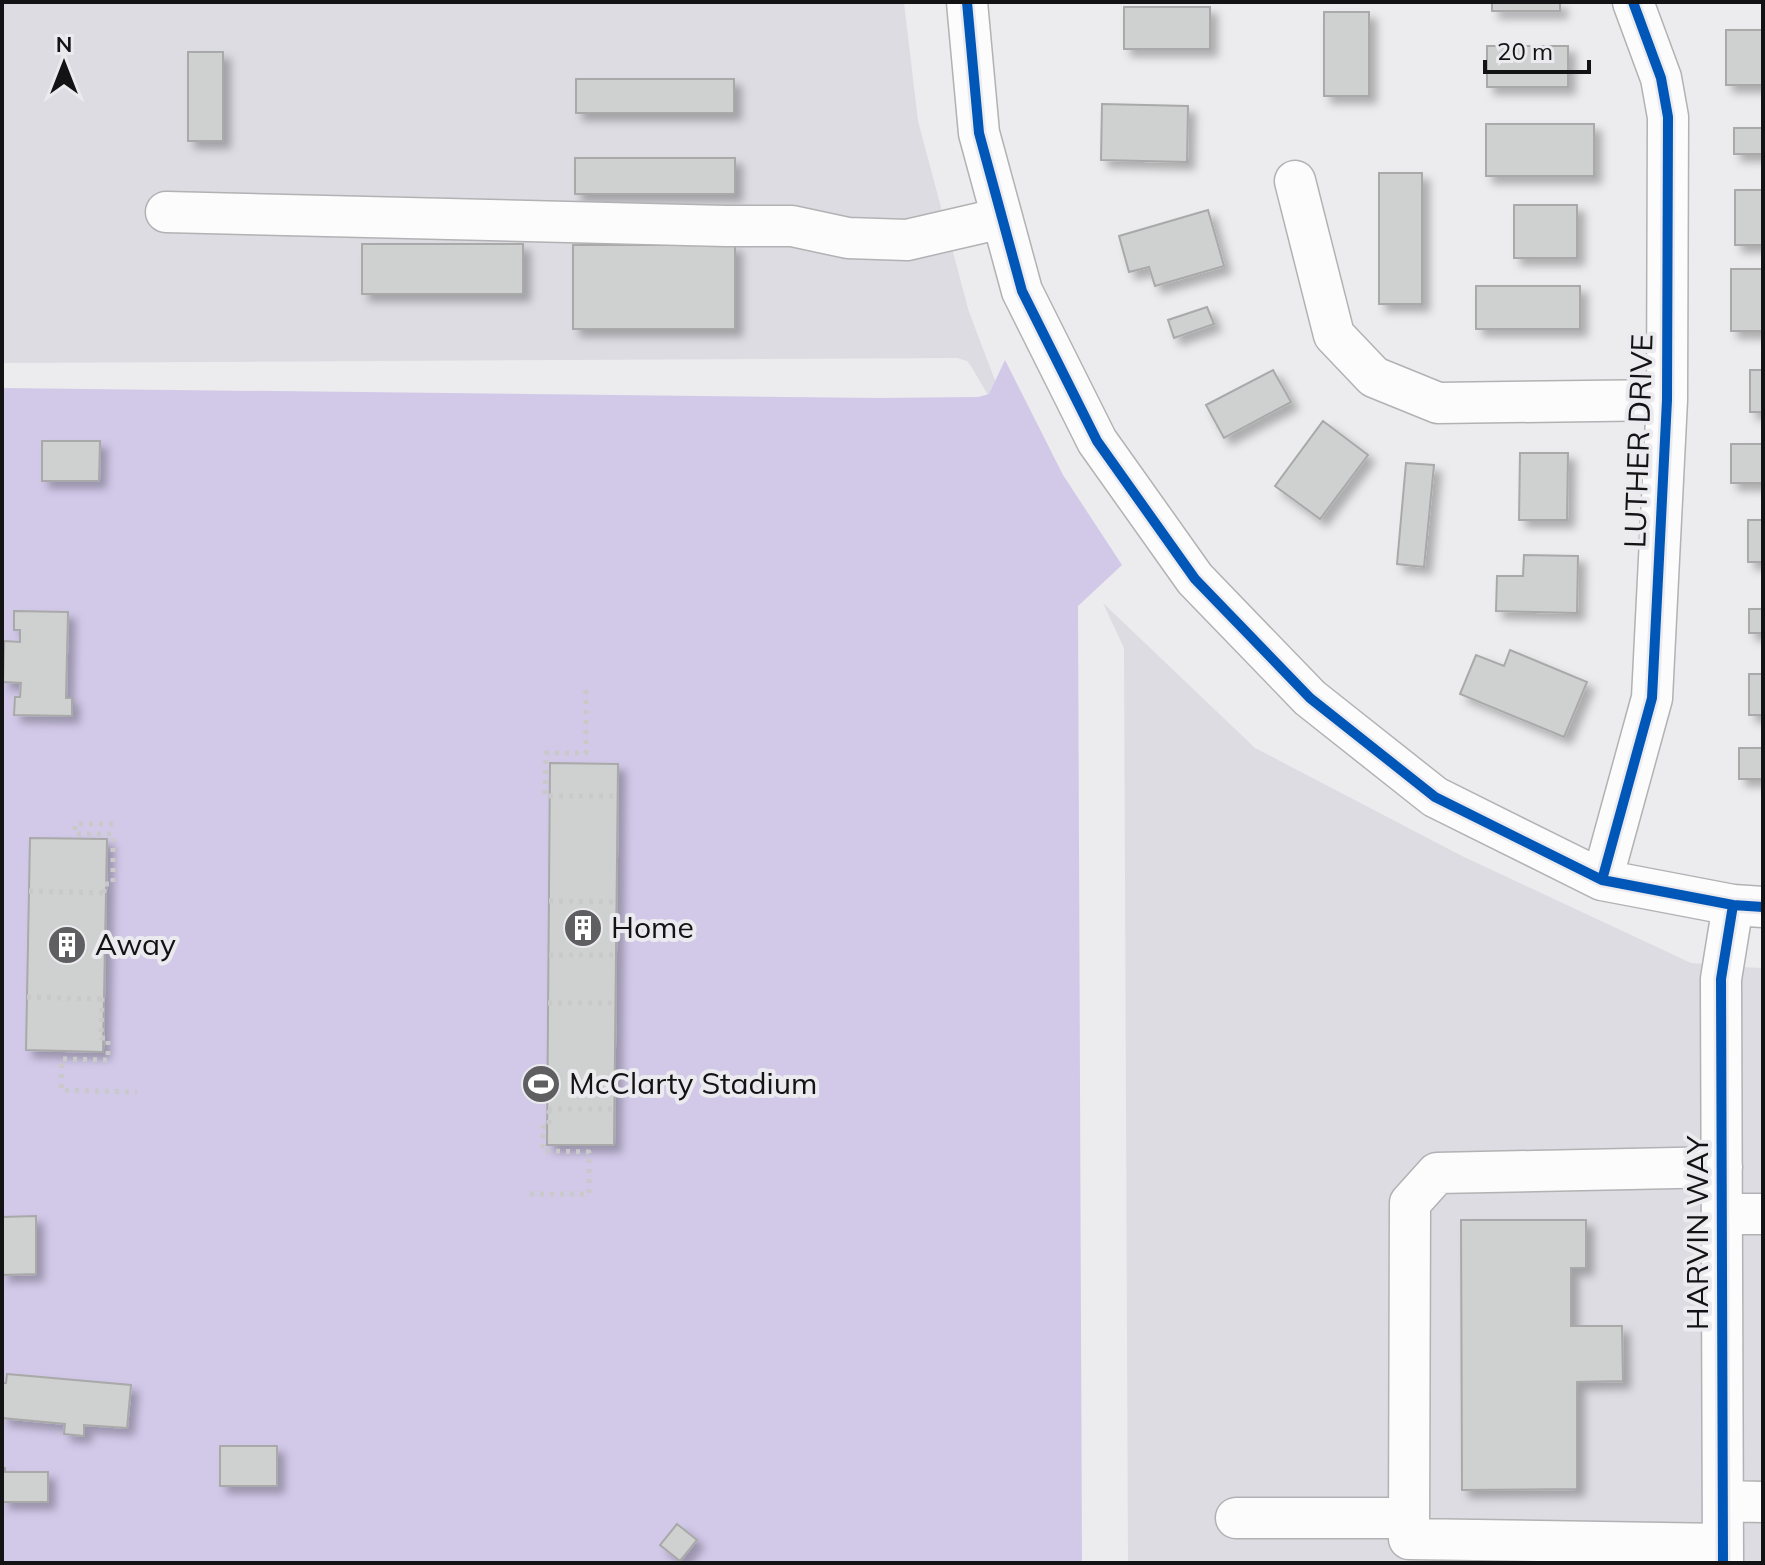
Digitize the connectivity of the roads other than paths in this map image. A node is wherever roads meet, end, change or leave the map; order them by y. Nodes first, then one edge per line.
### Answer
1 (967, 2) edge
2 (1633, 2) edge
3 (1295, 181) dead end
4 (166, 212) dead end
5 (1002, 218) junction
6 (1667, 400) junction
7 (1602, 880) junction
8 (1748, 906) edge
9 (1722, 1167) junction
10 (1722, 1214) junction
11 (1763, 1214) edge
12 (1723, 1501) junction
13 (1763, 1502) edge
14 (1236, 1518) dead end
15 (1408, 1540) edge
16 (1723, 1554) edge

1 - 5 street
2 - 6 street, LUTHER DRIVE
3 - 6 street
4 - 5 street
5 - 7 street
6 - 7 street, LUTHER DRIVE
7 - 8 street
8 - 9 street, HARVIN WAY
9 - 10 street, HARVIN WAY
9 - 15 street
10 - 11 street
10 - 12 street, HARVIN WAY
12 - 13 street
12 - 16 street, HARVIN WAY
14 - 15 street
15 - 16 street

